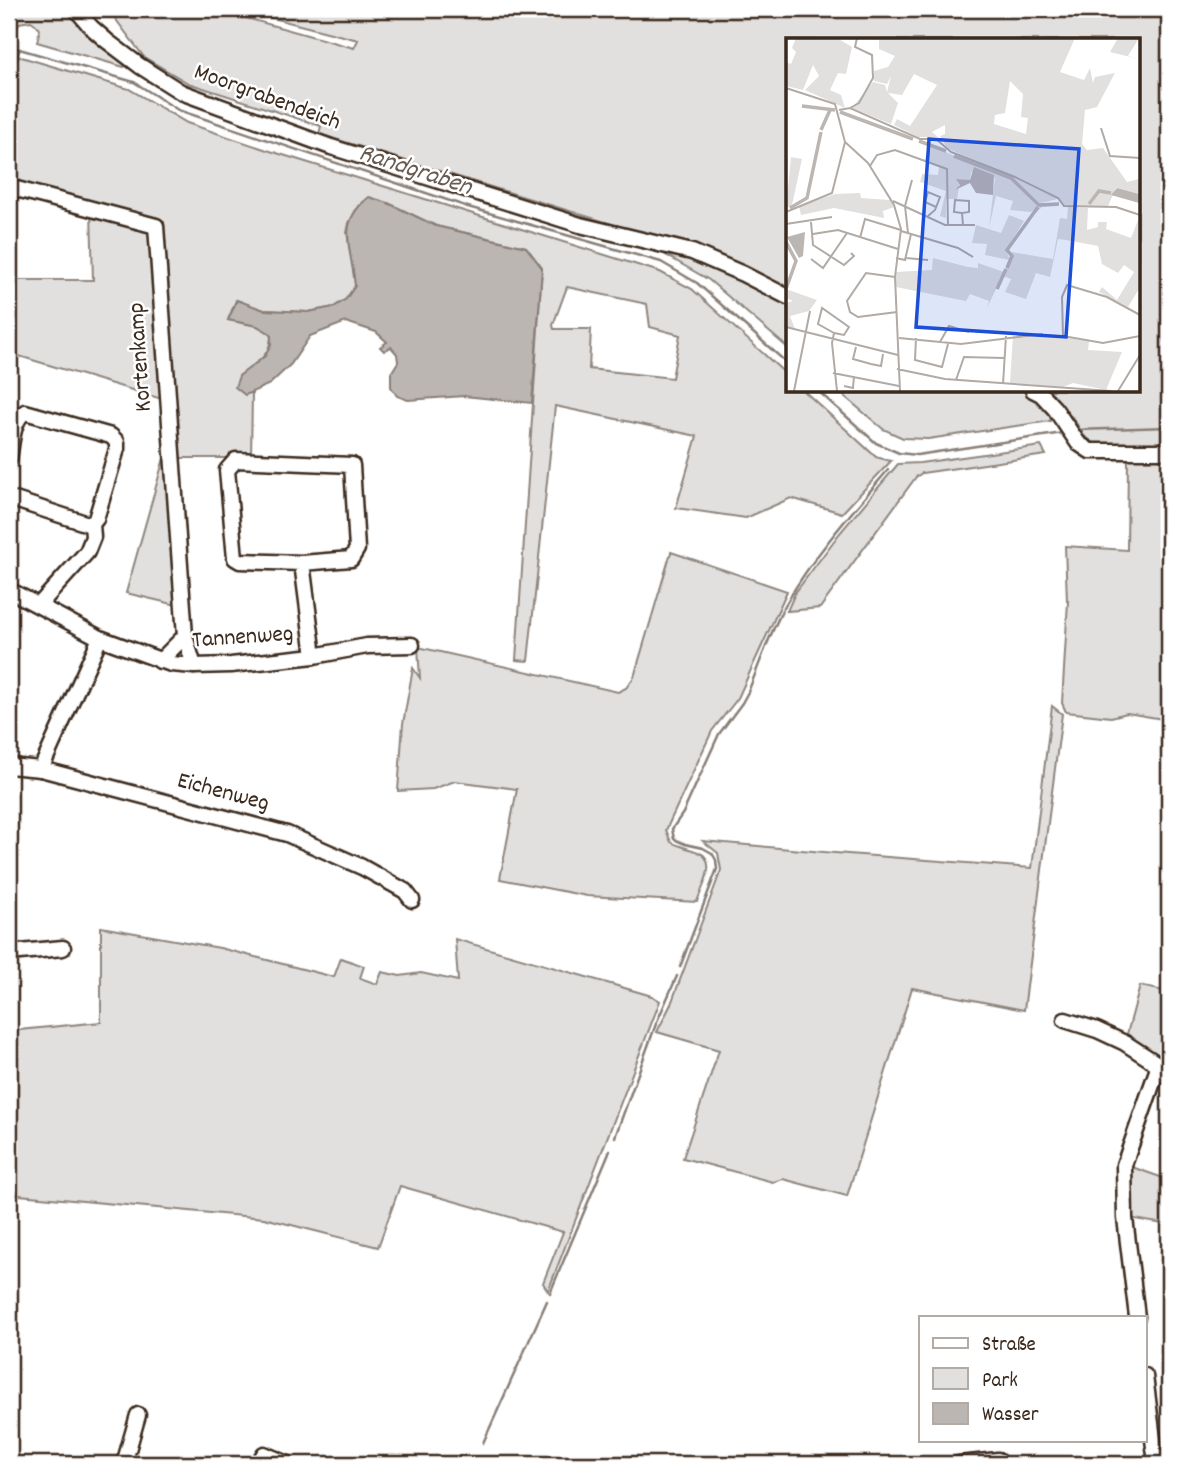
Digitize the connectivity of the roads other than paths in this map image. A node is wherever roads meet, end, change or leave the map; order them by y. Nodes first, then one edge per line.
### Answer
1 (76, 9) edge
2 (9, 187) edge
3 (786, 296) edge
4 (1037, 392) edge
5 (1169, 451) edge
6 (9, 459) edge
7 (9, 498) edge
8 (92, 524) junction
9 (302, 563) junction
10 (9, 590) edge
11 (40, 605) junction
12 (185, 636) junction
13 (100, 639) junction
14 (411, 645) dead end
15 (314, 656) junction
16 (160, 661) junction
17 (194, 666) junction
18 (9, 766) edge
19 (41, 769) junction
20 (412, 900) dead end
21 (63, 948) dead end
22 (9, 953) edge
23 (1065, 1020) dead end
24 (1164, 1067) edge
25 (1137, 1316) edge
26 (1146, 1384) edge
27 (138, 1415) dead end
28 (998, 1460) dead end
29 (124, 1464) edge
30 (258, 1464) edge
31 (288, 1464) edge
32 (959, 1464) edge
33 (1156, 1464) edge
34 (1168, 1464) edge

1 - 3 street, Moorgrabendeich
2 - 12 street, Kortenkamp
4 - 5 street
6 - 8 street
7 - 8 street
8 - 11 street
9 - 9 street
9 - 15 street
10 - 11 street, Tannenweg
11 - 13 street, Tannenweg
12 - 16 street
12 - 17 street, Kortenkamp
13 - 16 street, Tannenweg
13 - 19 street
14 - 15 street, Tannenweg
15 - 17 street, Tannenweg
16 - 17 street, Tannenweg
18 - 19 street, Eichenweg
19 - 20 street, Eichenweg
21 - 22 street
23 - 24 street
24 - 25 street
26 - 33 street
27 - 29 street
28 - 32 street
30 - 31 street
33 - 34 street

